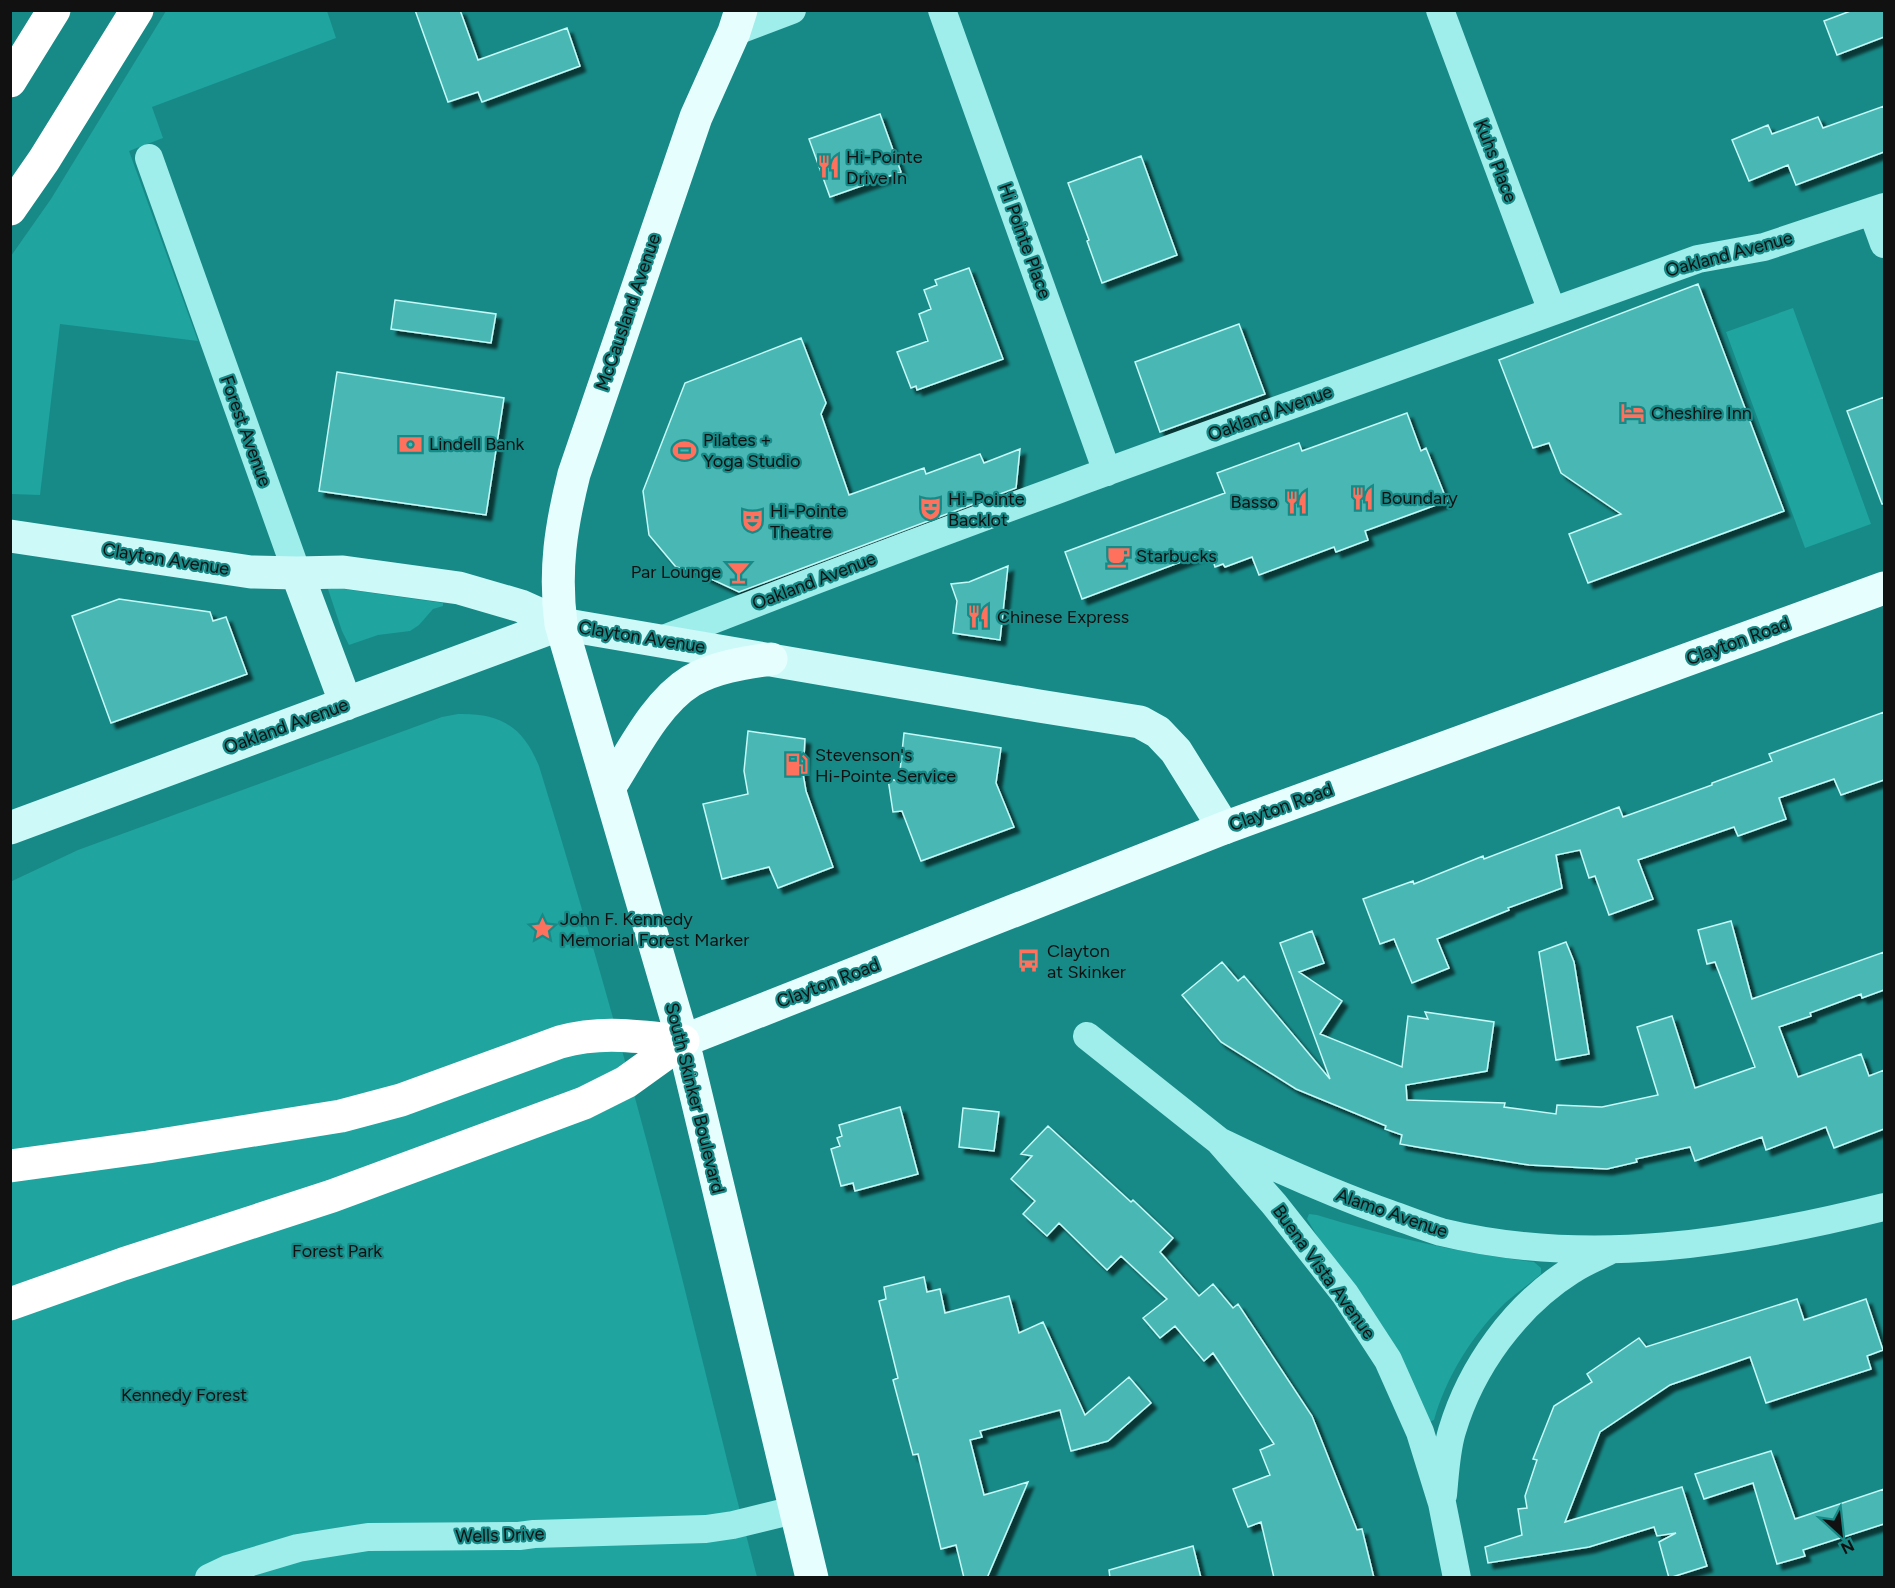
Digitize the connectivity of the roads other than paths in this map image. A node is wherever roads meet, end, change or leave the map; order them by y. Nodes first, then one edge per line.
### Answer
1 (54, 10) edge
2 (137, 10) edge
3 (792, 10) edge
4 (942, 10) edge
5 (1440, 10) edge
6 (737, 22) edge
7 (10, 81) edge
8 (149, 158) dead end
9 (10, 209) edge
10 (1878, 209) edge
11 (1884, 244) edge
12 (1552, 311) junction
13 (1107, 472) junction
14 (10, 536) edge
15 (297, 573) junction
16 (1884, 588) edge
17 (561, 624) junction
18 (662, 640) junction
19 (771, 659) junction
20 (346, 704) junction
21 (609, 788) junction
22 (10, 828) edge
23 (1224, 828) junction
24 (1088, 1036) dead end
25 (682, 1041) junction
26 (1219, 1141) junction
27 (10, 1166) edge
28 (1884, 1207) edge
29 (1611, 1250) junction
30 (10, 1304) edge
31 (1442, 1503) junction
32 (794, 1510) junction
33 (209, 1578) edge
34 (812, 1578) edge
35 (1457, 1578) edge

1 - 7 highway
2 - 9 highway
3 - 6 street
4 - 13 street, Hi Pointe Place
5 - 12 street, Kuhs Place
6 - 17 main road, McCausland Avenue
8 - 15 street, Forest Avenue
10 - 11 street
10 - 12 street, Oakland Avenue
12 - 13 street, Oakland Avenue
13 - 18 street, Oakland Avenue
14 - 15 street, Clayton Avenue
15 - 17 street, Clayton Avenue
15 - 20 street, Forest Avenue
16 - 23 main road, Clayton Road
17 - 18 street, Clayton Avenue
17 - 20 street, Oakland Avenue
17 - 21 main road, South Skinker Boulevard
18 - 19 street, Clayton Avenue
19 - 21 main road
19 - 23 street, Clayton Avenue
20 - 22 street, Oakland Avenue
21 - 25 main road, South Skinker Boulevard
23 - 25 main road, Clayton Road
24 - 26 street, Buena Vista Avenue
25 - 27 highway
25 - 30 highway
25 - 32 main road, South Skinker Boulevard
26 - 29 street, Alamo Avenue
26 - 31 street, Buena Vista Avenue
28 - 29 street, Alamo Avenue
29 - 31 street, Alamo Avenue
31 - 35 street, Buena Vista Avenue
32 - 33 street, Wells Drive
32 - 34 main road, South Skinker Boulevard

